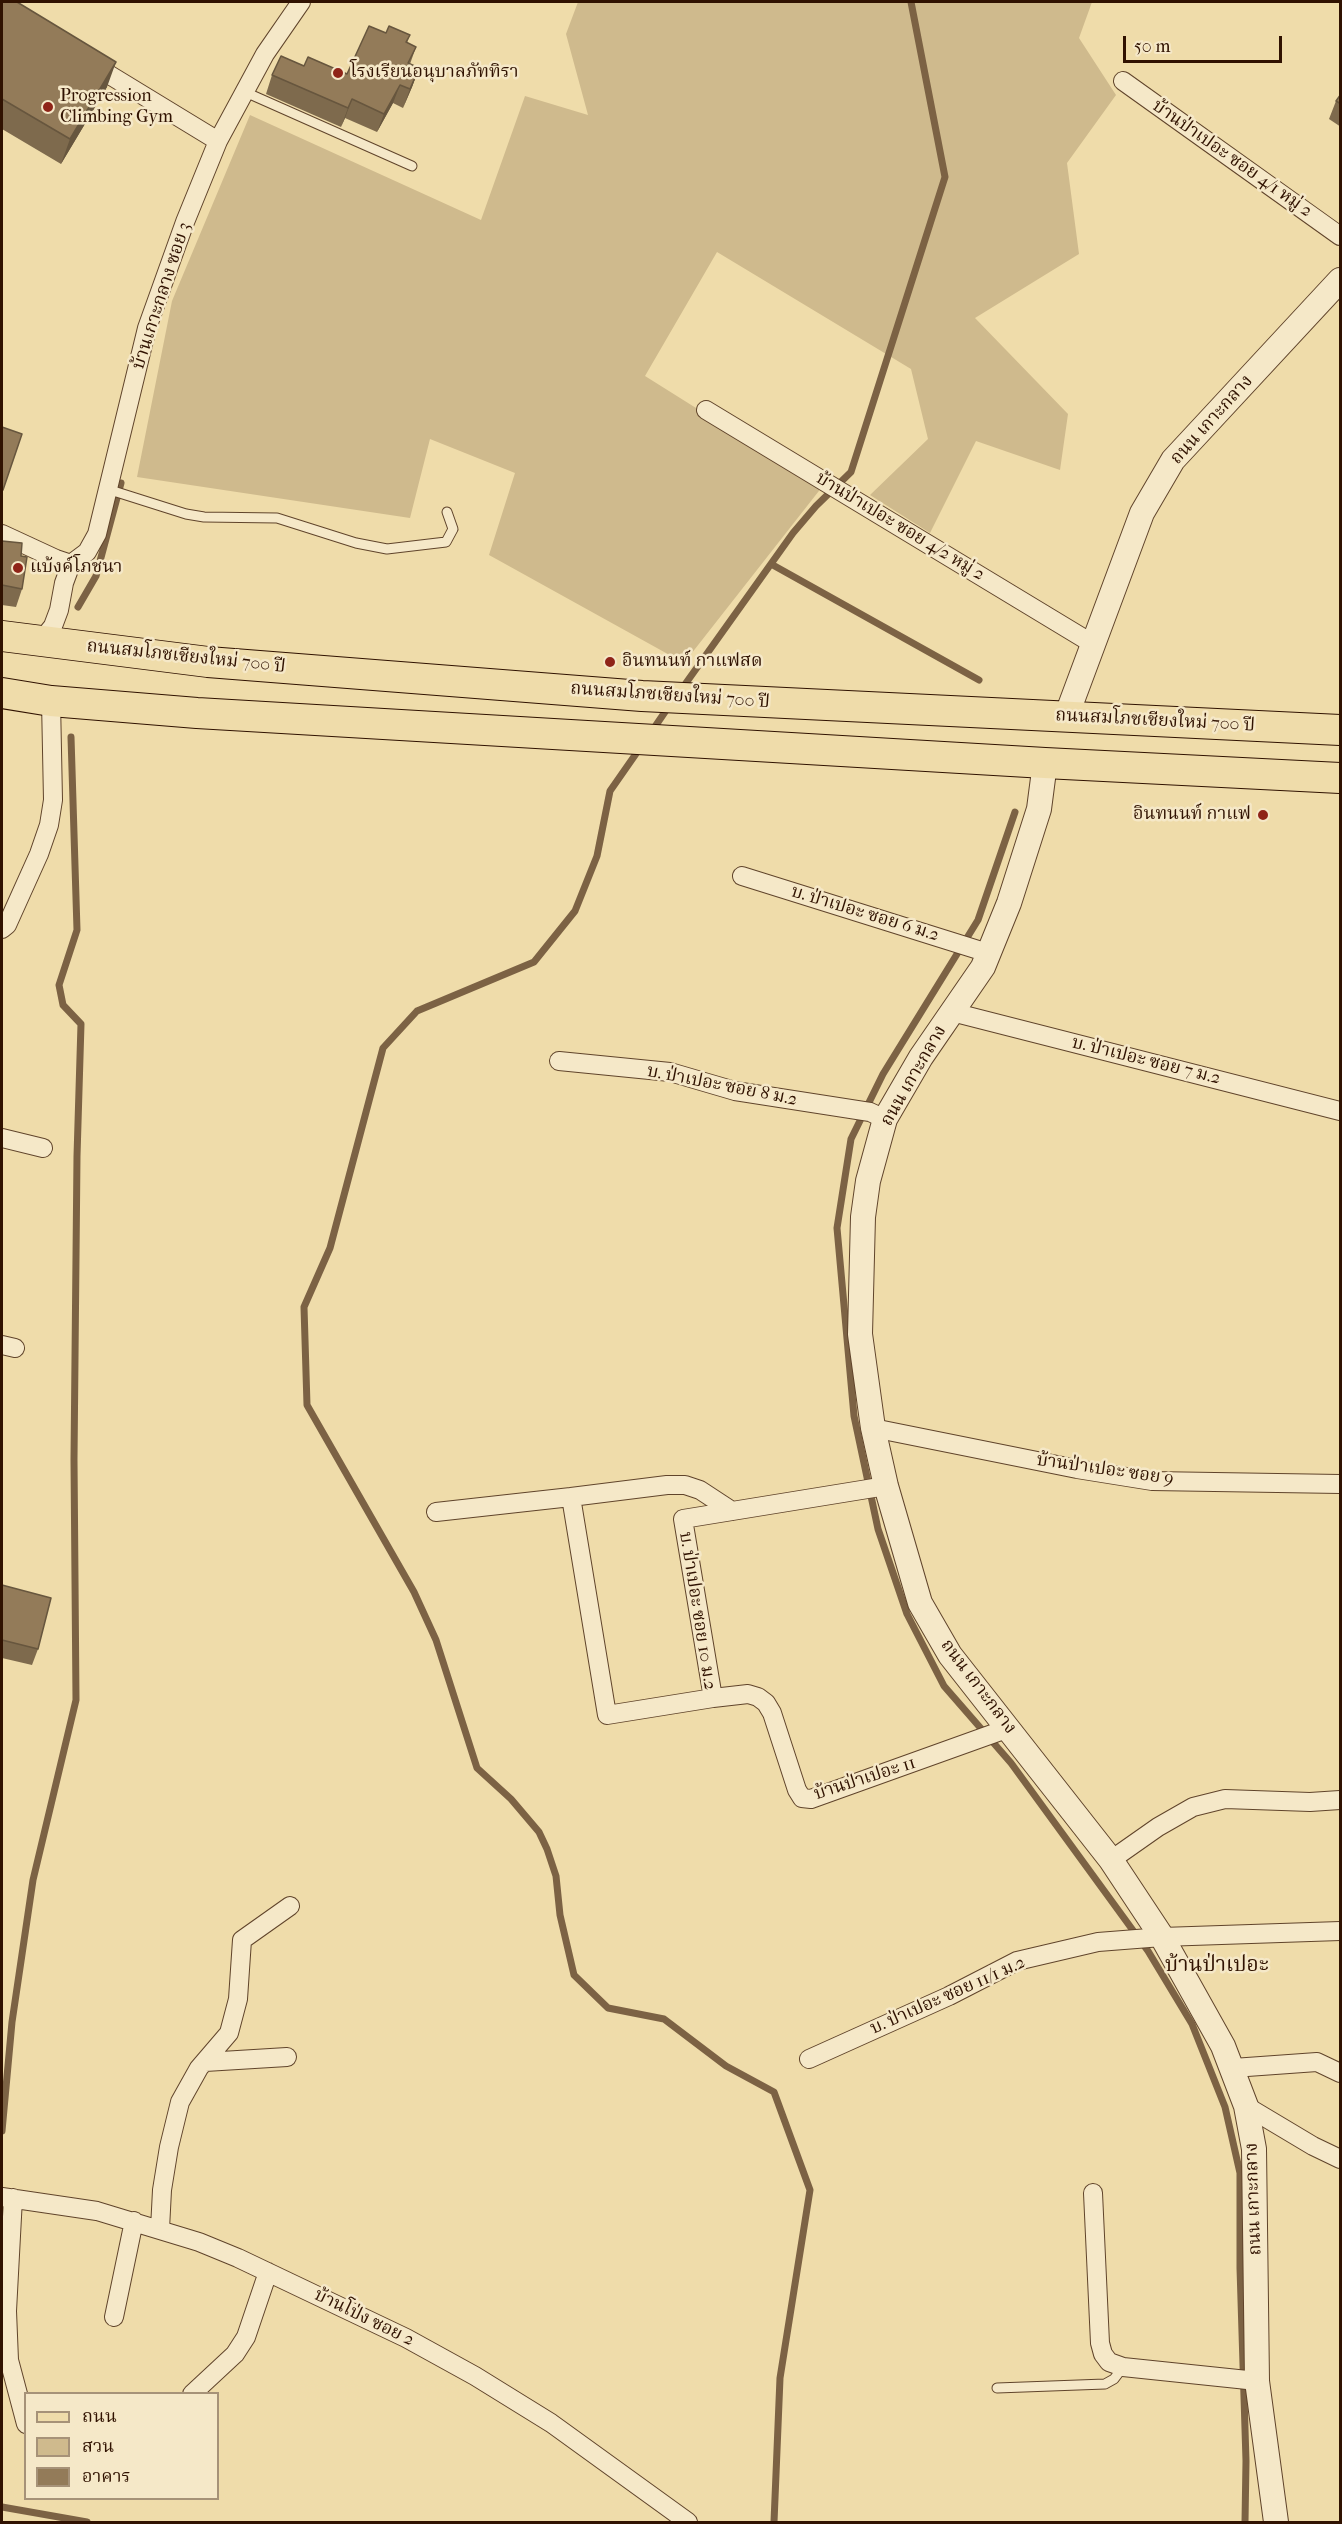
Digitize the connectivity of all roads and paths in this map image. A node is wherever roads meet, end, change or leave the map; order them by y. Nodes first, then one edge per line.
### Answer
1 (301, 2) edge
2 (70, 51) edge
3 (1123, 81) dead end
4 (245, 92) junction
5 (218, 141) junction
6 (412, 166) dead end
7 (1341, 236) edge
8 (1341, 280) edge
9 (706, 410) dead end
10 (107, 489) junction
11 (447, 512) dead end
12 (2, 534) edge
13 (71, 564) junction
14 (2, 636) edge
15 (41, 641) junction
16 (1093, 644) junction
17 (2, 693) edge
18 (51, 701) junction
19 (1066, 717) junction
20 (1341, 730) edge
21 (1045, 763) junction
22 (1341, 778) edge
23 (742, 876) dead end
24 (2, 929) edge
25 (988, 953) junction
26 (952, 1012) junction
27 (559, 1061) dead end
28 (1341, 1111) edge
29 (871, 1114) junction
30 (2, 1138) edge
31 (43, 1148) dead end
32 (873, 1428) junction
33 (1341, 1484) edge
34 (874, 1488) junction
35 (571, 1497) junction
36 (732, 1511) junction
37 (436, 1512) dead end
38 (712, 1698) junction
39 (995, 1734) junction
40 (1341, 1800) edge
41 (1111, 1860) junction
42 (290, 1906) dead end
43 (1341, 1931) edge
44 (1155, 1938) junction
45 (288, 2057) dead end
46 (809, 2059) dead end
47 (205, 2062) junction
48 (1233, 2068) junction
49 (1341, 2073) edge
50 (1246, 2106) junction
51 (1341, 2158) edge
52 (1094, 2193) dead end
53 (5, 2197) edge
54 (134, 2221) junction
55 (160, 2229) junction
56 (268, 2272) junction
57 (114, 2317) dead end
58 (1123, 2367) junction
59 (1247, 2380) junction
60 (997, 2388) dead end
61 (194, 2392) edge
62 (24, 2416) edge
63 (688, 2523) edge
64 (1276, 2523) edge

1 - 4 street, บ้านเกาะกลาง ซอย 3
2 - 5 street
3 - 7 street, บ้านป่าเปอะ ซอย 4/1 หมู่ 2
4 - 5 street, บ้านเกาะกลาง ซอย 3
4 - 6 lane
5 - 10 street, บ้านเกาะกลาง ซอย 3
8 - 16 street, ถนน เกาะกลาง
9 - 16 street, บ้านป่าเปอะ ซอย 4/2 หมู่ 2
10 - 11 lane
10 - 13 street, บ้านเกาะกลาง ซอย 3
12 - 13 street
13 - 15 street
14 - 15 main road, ถนนสมโภชเชียงใหม่ 700 ปี
15 - 19 main road, ถนนสมโภชเชียงใหม่ 700 ปี
16 - 19 street, ถนน เกาะกลาง
17 - 18 main road
18 - 21 main road
18 - 24 street
19 - 20 main road, ถนนสมโภชเชียงใหม่ 700 ปี
21 - 22 main road
21 - 25 street, ถนน เกาะกลาง
23 - 25 street, บ. ป่าเปอะ ซอย 6 ม.2
25 - 26 street, ถนน เกาะกลาง
26 - 28 street, บ. ป่าเปอะ ซอย 7 ม.2
26 - 29 street, ถนน เกาะกลาง
27 - 29 street, บ. ป่าเปอะ ซอย 8 ม.2
29 - 32 street, ถนน เกาะกลาง
30 - 31 street
32 - 33 street, บ้านป่าเปอะ ซอย 9
32 - 34 street, ถนน เกาะกลาง
34 - 36 street, บ. ป่าเปอะ ซอย 10 ม.2
34 - 39 street, ถนน เกาะกลาง
35 - 36 street
35 - 37 street
35 - 38 street, บ. ป่าเปอะ ซอย 10 ม.2
36 - 38 street, บ. ป่าเปอะ ซอย 10 ม.2
38 - 39 street, บ้านป่าเปอะ 11
39 - 41 street, ถนน เกาะกลาง
40 - 41 street
41 - 44 street, ถนน เกาะกลาง
42 - 47 street
43 - 44 street, บ. ป่าเปอะ ซอย 11/1 ม.2
44 - 46 street, บ. ป่าเปอะ ซอย 11/1 ม.2
44 - 48 street, ถนน เกาะกลาง
45 - 47 street
47 - 55 street
48 - 49 street
48 - 50 street, ถนน เกาะกลาง
50 - 51 street
50 - 59 street, ถนน เกาะกลาง
52 - 58 street
53 - 54 street, บ้านโป่ง ซอย 2
53 - 62 street
54 - 55 street, บ้านโป่ง ซอย 2
54 - 57 street
55 - 56 street, บ้านโป่ง ซอย 2
56 - 61 street
56 - 63 street, บ้านโป่ง ซอย 2
58 - 59 street
58 - 60 lane
59 - 64 street, ถนน เกาะกลาง

